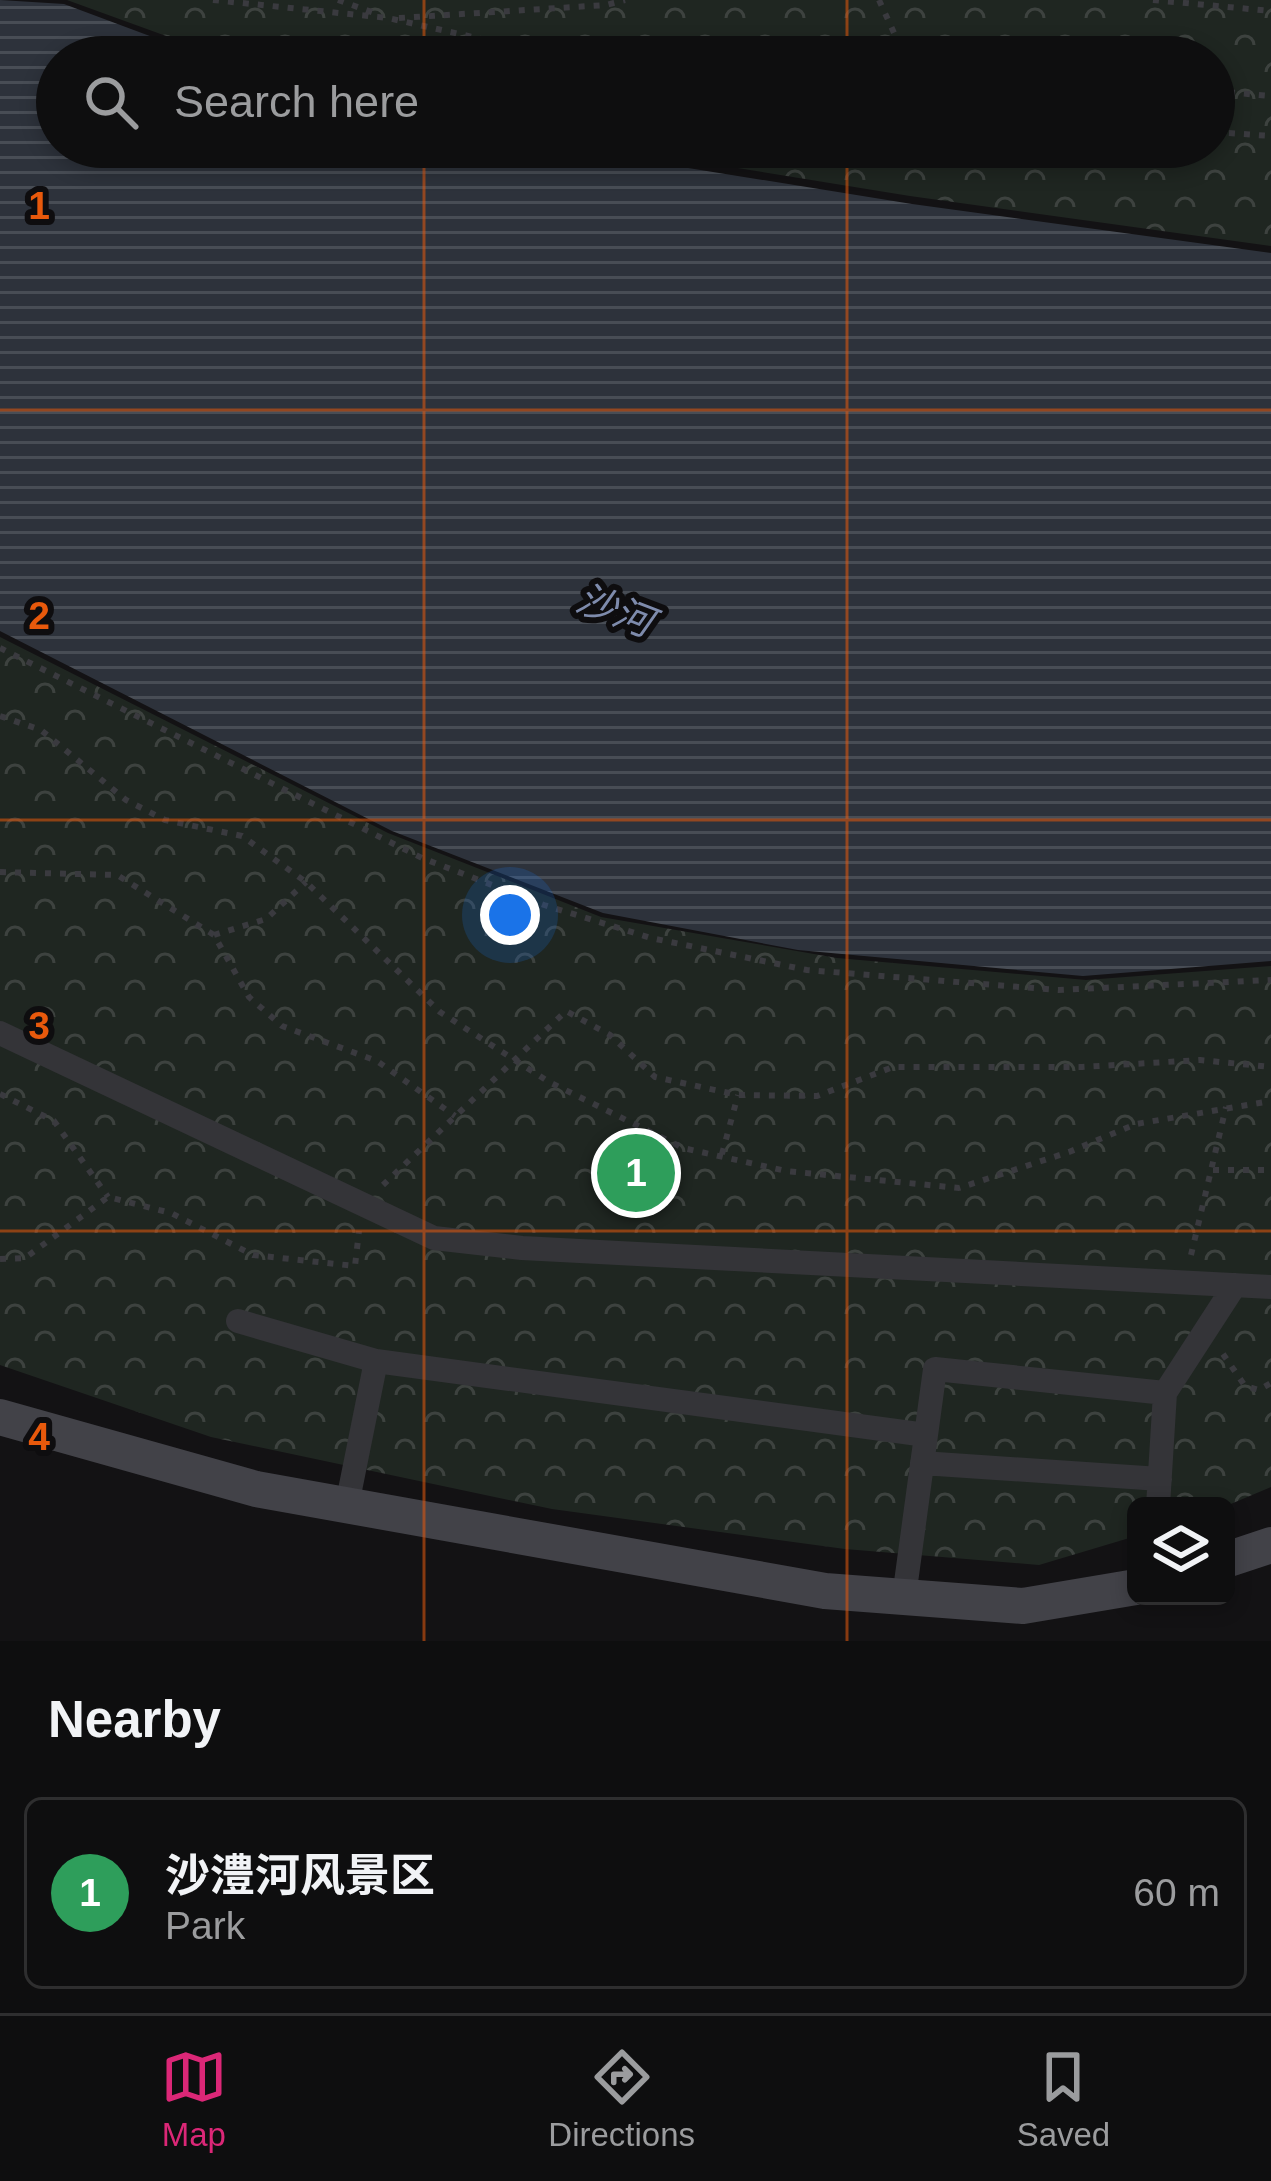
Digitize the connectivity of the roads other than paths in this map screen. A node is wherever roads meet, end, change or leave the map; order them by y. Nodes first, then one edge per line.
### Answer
1 (0, 1033) edge
2 (1235, 1285) junction
3 (1271, 1287) edge
4 (238, 1321) dead end
5 (376, 1361) junction
6 (1165, 1393) junction
7 (0, 1417) edge
8 (926, 1435) junction
9 (922, 1463) junction
10 (1160, 1479) junction
11 (1159, 1497) edge
12 (347, 1505) junction
13 (1271, 1545) edge
14 (1235, 1557) edge
15 (1127, 1589) edge
16 (904, 1597) junction

1 - 2 street
2 - 3 street
2 - 6 street
4 - 5 street
5 - 8 street
5 - 12 street
6 - 8 street
6 - 10 street
7 - 12 street
8 - 9 street
9 - 10 street
9 - 16 street
10 - 11 street
12 - 16 street
13 - 14 street
15 - 16 street

